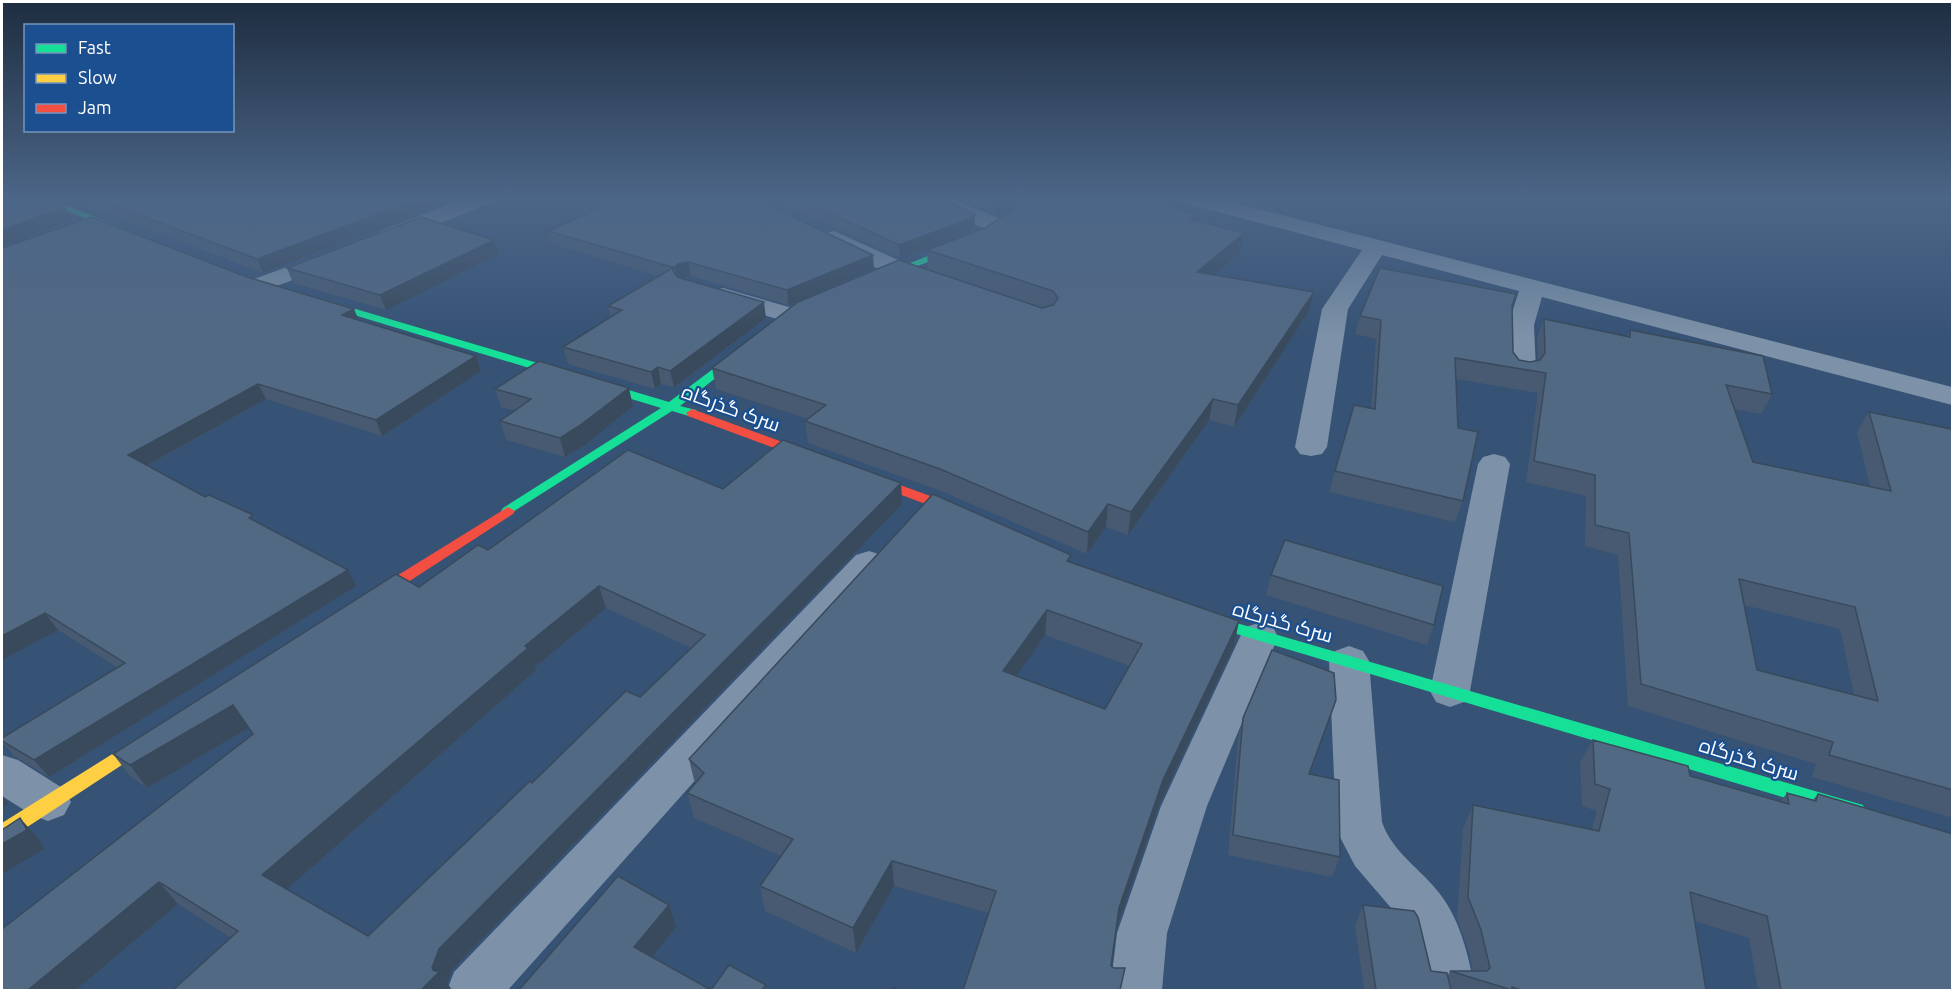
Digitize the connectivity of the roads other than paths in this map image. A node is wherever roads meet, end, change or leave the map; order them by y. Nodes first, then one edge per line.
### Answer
1 (367, 244) edge
2 (846, 244) edge
3 (965, 244) edge
4 (1366, 244) edge
5 (1376, 247) junction
6 (899, 269) junction
7 (258, 282) joint
8 (855, 287) edge
9 (701, 288) edge
10 (954, 288) edge
11 (1533, 288) junction
12 (791, 316) edge
13 (763, 336) edge
14 (1522, 371) edge
15 (1953, 396) edge
16 (672, 406) junction
17 (1311, 447) dead end
18 (1494, 464) dead end
19 (909, 521) junction
20 (980, 524) edge
21 (355, 609) edge
22 (1181, 612) edge
23 (1259, 637) junction
24 (1349, 661) junction
25 (1450, 691) junction
26 (170, 725) edge
27 (2, 773) edge
28 (48, 802) junction
29 (1872, 816) edge
30 (2, 833) edge
31 (473, 990) edge
32 (1136, 990) edge
33 (1449, 990) edge

1 - 7 street
2 - 6 street
3 - 6 street
4 - 5 street
5 - 11 street
5 - 17 street
6 - 8 street
6 - 10 street
7 - 16 street, سرک گذرگاه
9 - 12 street
11 - 14 street
11 - 15 street
13 - 16 street
16 - 19 street, سرک گذرگاه
16 - 21 street
18 - 25 street
19 - 20 street, سرک گذرگاه
19 - 31 street
22 - 23 street, سرک گذرگاه
23 - 24 street, سرک گذرگاه
23 - 32 street
24 - 25 street, سرک گذرگاه
24 - 33 street
25 - 29 street, سرک گذرگاه
26 - 28 street
27 - 28 street
28 - 30 street

